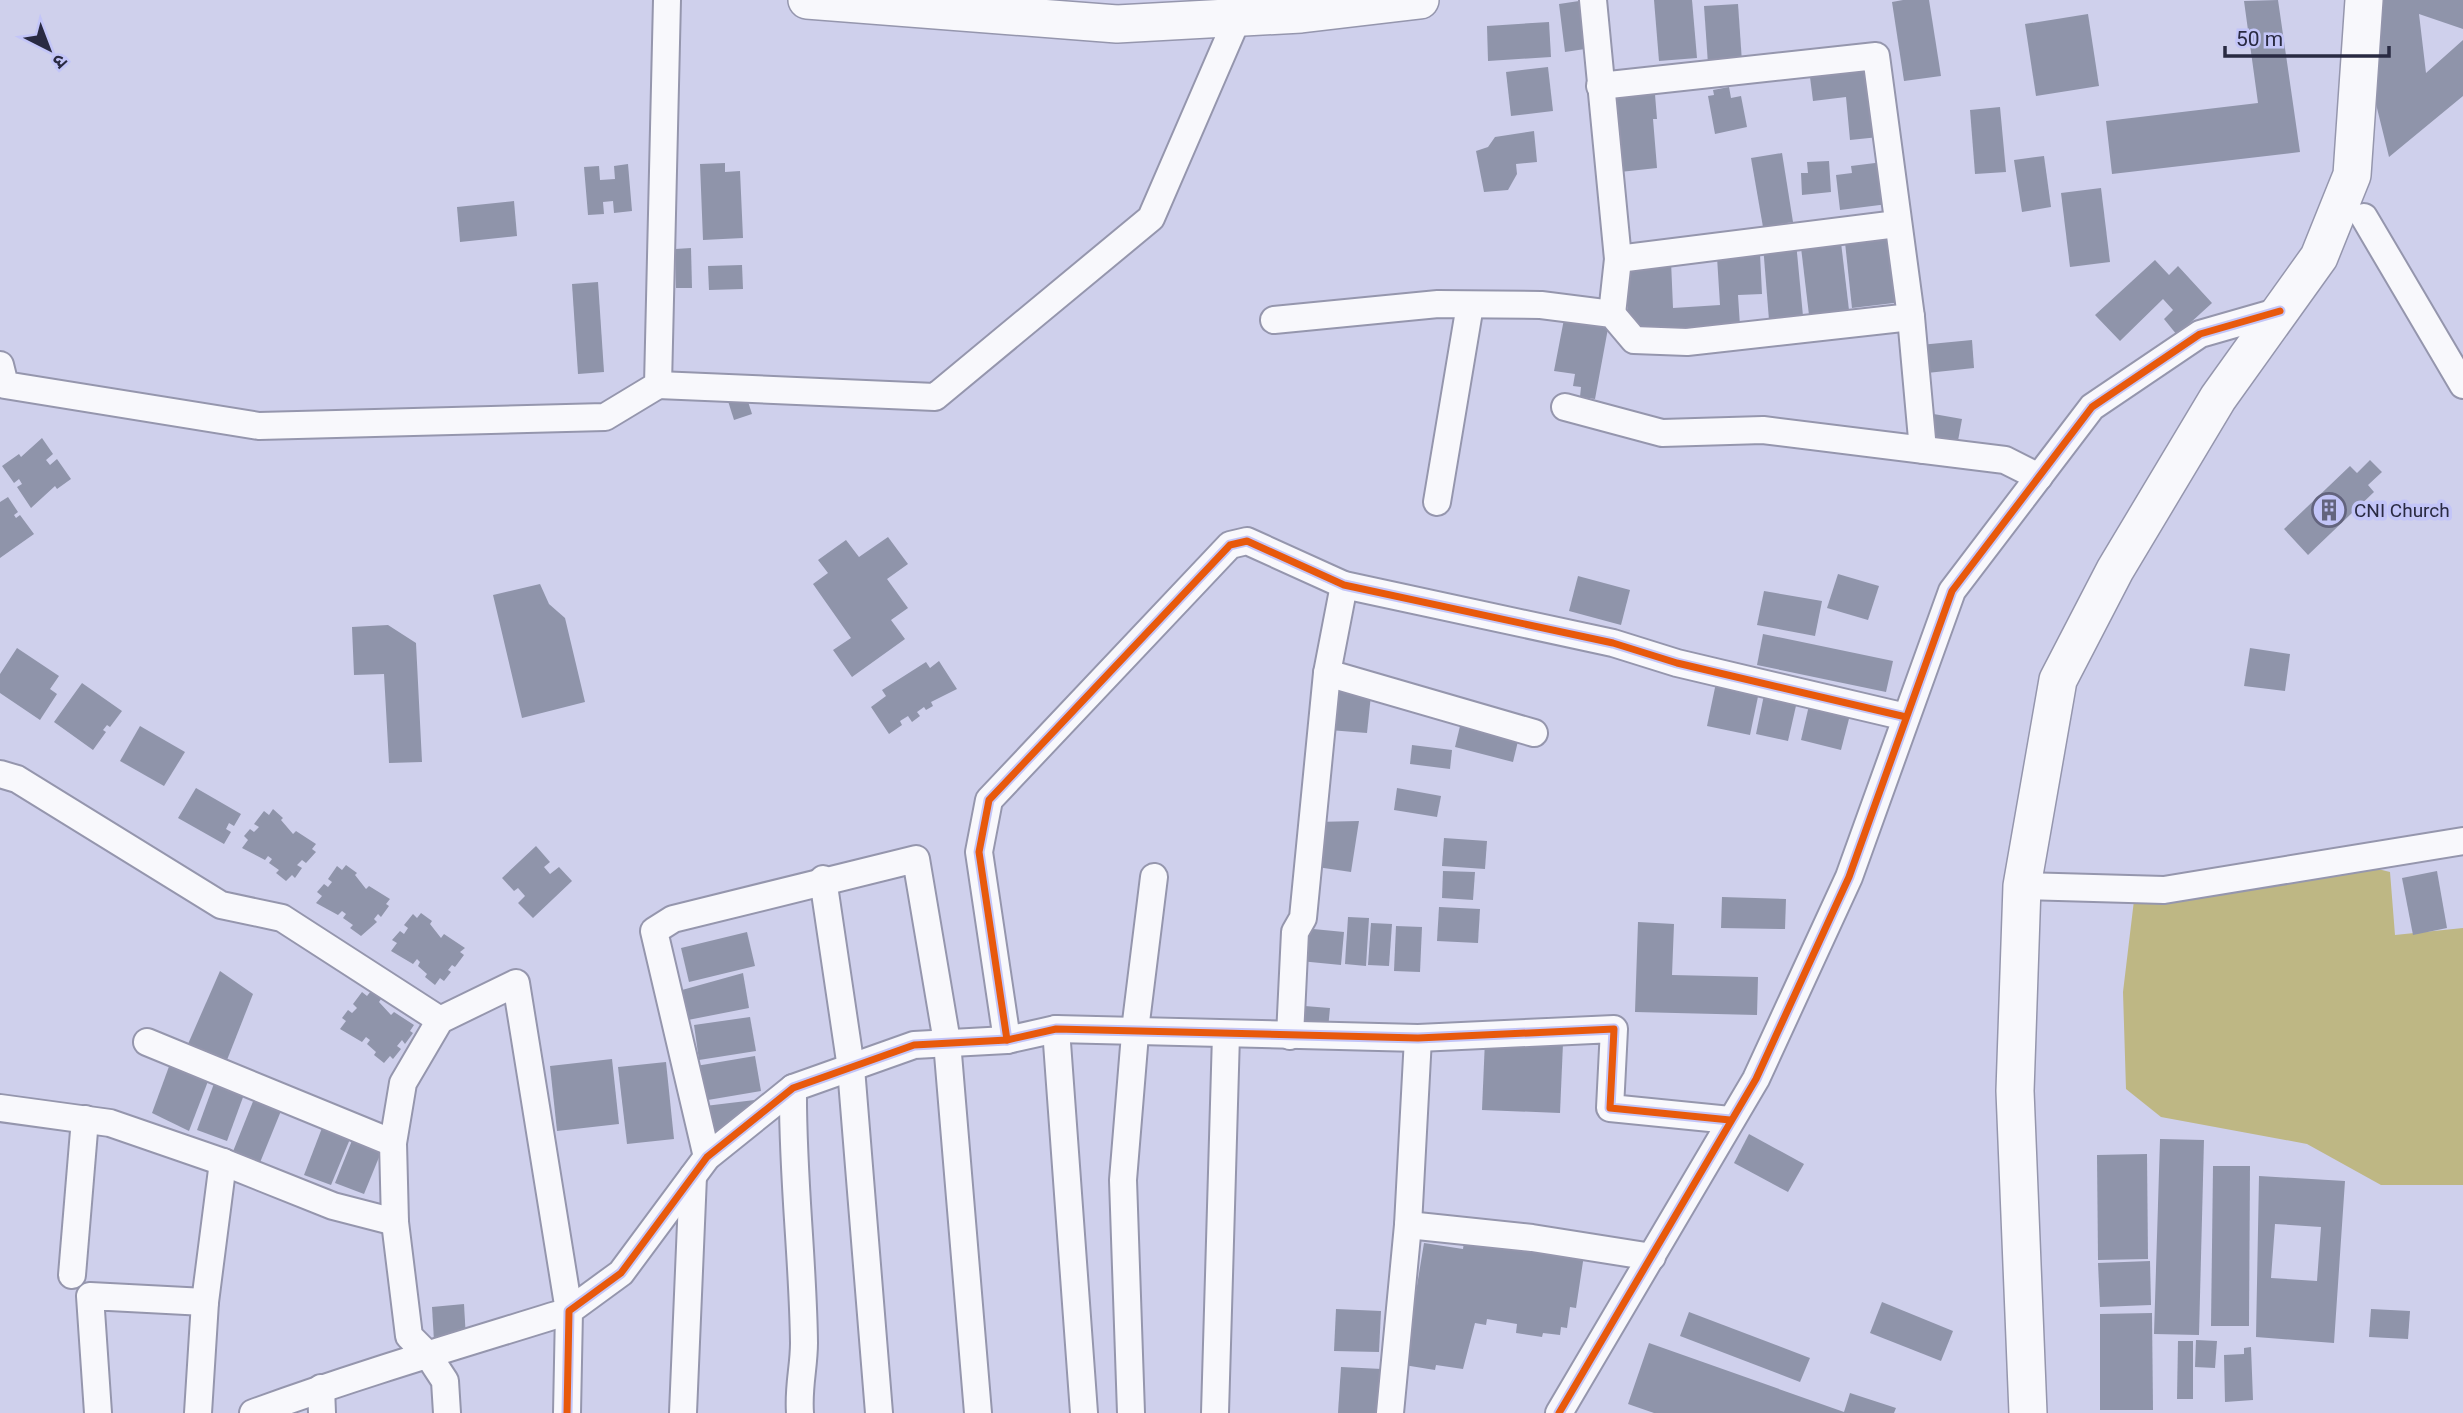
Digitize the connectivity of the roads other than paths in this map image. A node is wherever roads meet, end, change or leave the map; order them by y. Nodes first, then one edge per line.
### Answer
1 (667, 0) edge
2 (807, 0) edge
3 (1420, 0) edge
4 (1593, 0) edge
5 (2364, 0) edge
6 (1238, 17) junction
7 (1600, 86) junction
8 (2364, 217) dead end
9 (1897, 224) junction
10 (1618, 258) junction
11 (1470, 305) junction
12 (2280, 311) junction
13 (1612, 314) junction
14 (1911, 317) junction
15 (1274, 320) dead end
16 (0, 365) edge
17 (658, 385) junction
18 (2463, 385) edge
19 (1564, 407) dead end
20 (1923, 450) junction
21 (2039, 477) junction
22 (1437, 502) dead end
23 (1344, 585) junction
24 (1327, 673) junction
25 (1906, 718) junction
26 (1534, 733) dead end
27 (0, 774) edge
28 (2463, 841) edge
29 (1154, 877) dead end
30 (823, 879) junction
31 (2022, 886) junction
32 (440, 1020) junction
33 (1056, 1029) junction
34 (1136, 1032) junction
35 (1226, 1035) junction
36 (1290, 1036) junction
37 (1418, 1038) junction
38 (1007, 1040) junction
39 (147, 1042) dead end
40 (947, 1042) junction
41 (851, 1068) junction
42 (793, 1088) junction
43 (0, 1108) edge
44 (85, 1119) junction
45 (1730, 1120) junction
46 (393, 1143) junction
47 (223, 1162) junction
48 (700, 1167) junction
49 (395, 1222) junction
50 (1408, 1225) junction
51 (1652, 1257) junction
52 (72, 1275) dead end
53 (205, 1302) junction
54 (569, 1311) junction
55 (428, 1355) junction
56 (321, 1401) edge
57 (98, 1413) edge
58 (198, 1413) edge
59 (253, 1413) edge
60 (447, 1413) edge
61 (566, 1413) edge
62 (683, 1413) edge
63 (800, 1413) edge
64 (879, 1413) edge
65 (978, 1413) edge
66 (1084, 1413) edge
67 (1130, 1413) edge
68 (1215, 1413) edge
69 (1390, 1413) edge
70 (1559, 1413) edge
71 (2028, 1413) edge

1 - 17 street
2 - 6 main road
3 - 6 main road
4 - 7 street
5 - 12 main road
6 - 17 street
7 - 9 street
7 - 10 street
8 - 18 street
9 - 10 street
9 - 14 street
10 - 13 street
11 - 13 street
11 - 15 street
11 - 22 street
12 - 21 street
12 - 31 main road
13 - 14 street
14 - 20 street
16 - 17 street
19 - 20 street
20 - 21 street
21 - 25 street
23 - 24 street
23 - 25 street
23 - 38 street
24 - 26 street
24 - 36 street
25 - 45 street
27 - 32 street
28 - 31 street
29 - 34 street
30 - 40 street
30 - 41 street
30 - 48 street
31 - 71 main road
32 - 46 street
32 - 54 street
33 - 34 street
33 - 38 street
33 - 66 street
34 - 35 street
34 - 67 street
35 - 36 street
35 - 68 street
36 - 37 street
37 - 45 street
37 - 50 street
38 - 40 street
39 - 46 street
40 - 41 street
40 - 65 street
41 - 42 street
41 - 64 street
42 - 48 street
42 - 63 street
43 - 44 street
44 - 47 street
44 - 52 street
45 - 51 street
46 - 49 street
47 - 49 street
47 - 53 street
48 - 54 street
48 - 62 street
49 - 55 street
50 - 51 street
50 - 69 street
51 - 70 street
53 - 57 street
53 - 58 street
54 - 55 street
54 - 61 street
55 - 56 street
55 - 60 street
56 - 59 street

